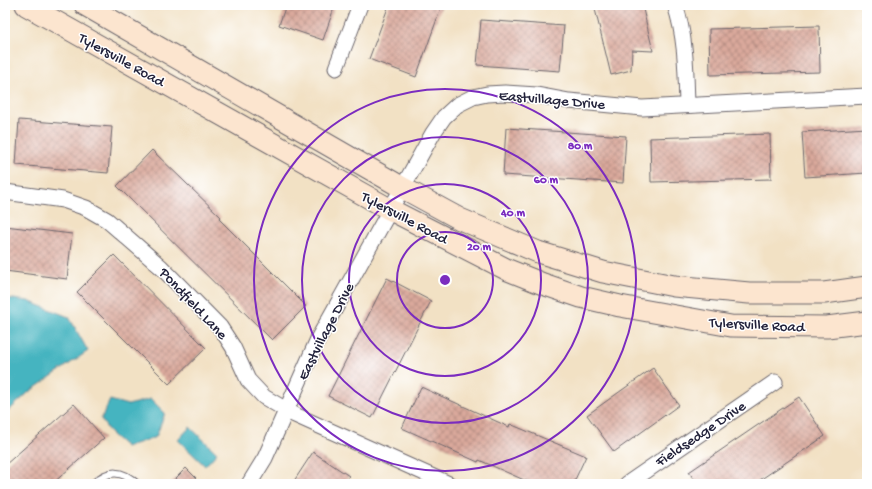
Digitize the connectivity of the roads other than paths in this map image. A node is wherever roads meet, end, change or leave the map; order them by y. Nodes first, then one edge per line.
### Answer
1 (26, 5) edge
2 (85, 5) edge
3 (360, 5) edge
4 (675, 5) edge
5 (336, 68) dead end
6 (867, 96) edge
7 (687, 105) junction
8 (403, 188) junction
9 (5, 192) edge
10 (391, 210) junction
11 (867, 287) edge
12 (867, 322) edge
13 (775, 382) dead end
14 (286, 411) junction
15 (93, 484) edge
16 (137, 484) edge
17 (249, 484) edge
18 (449, 484) edge
19 (627, 484) edge

1 - 10 main road, Tylersville Road
2 - 8 main road, Tylersville Road
3 - 5 street
4 - 7 street
6 - 7 street, Eastvillage Drive
7 - 8 street, Eastvillage Drive
8 - 10 street, Eastvillage Drive
8 - 11 main road, Tylersville Road
9 - 14 street, Pondfield Lane
10 - 12 main road, Tylersville Road
10 - 14 street, Eastvillage Drive
13 - 19 street, Fieldsedge Drive
14 - 17 street, Eastvillage Drive
14 - 18 street, Pondfield Lane
15 - 16 lane

